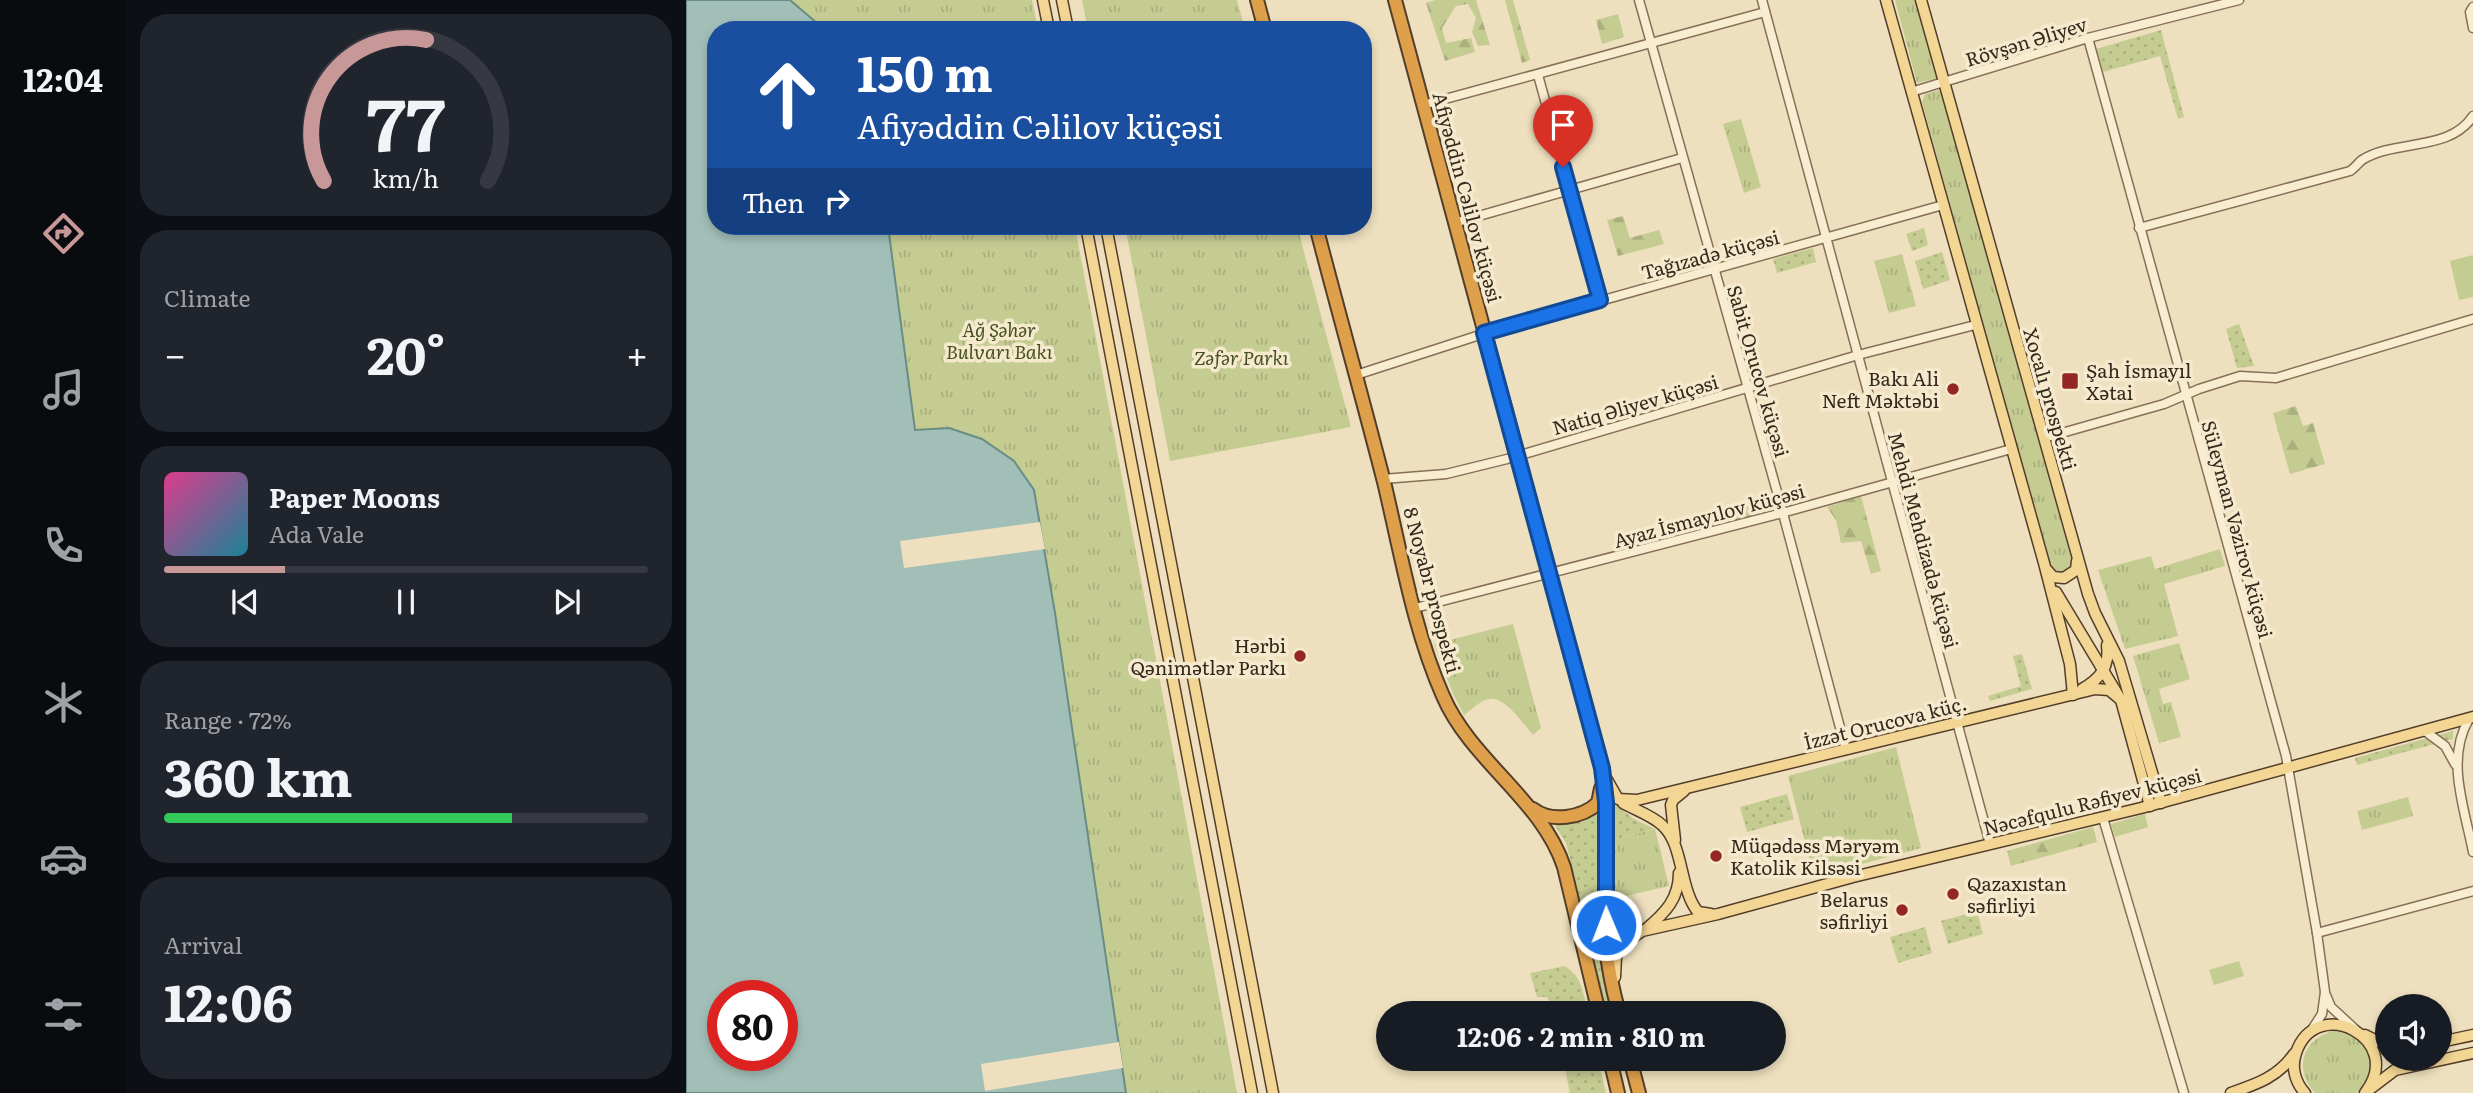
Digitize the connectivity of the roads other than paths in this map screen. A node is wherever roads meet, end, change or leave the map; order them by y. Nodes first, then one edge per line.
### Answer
1 (1043, 0) edge
2 (1062, 0) edge
3 (1257, 0) edge
4 (1395, 0) edge
5 (1639, 0) edge
6 (1762, 0) edge
7 (1886, 0) edge
8 (1921, 0) edge
9 (2239, 0) edge
10 (2473, 7) edge
11 (1766, 12) junction
12 (1047, 21) edge
13 (1066, 21) edge
14 (1263, 21) edge
15 (2473, 28) edge
16 (2088, 38) junction
17 (1650, 44) junction
18 (1538, 75) junction
19 (1944, 82) junction
20 (1911, 92) junction
21 (1423, 105) junction
22 (2473, 116) edge
23 (1682, 158) junction
24 (1570, 190) junction
25 (1943, 205) junction
26 (1454, 223) junction
27 (2140, 228) junction
28 (1088, 235) edge
29 (1107, 235) edge
30 (1318, 235) edge
31 (1827, 238) junction
32 (1714, 270) junction
33 (1600, 300) junction
34 (2473, 318) edge
35 (1975, 325) junction
36 (1484, 333) junction
37 (1858, 355) junction
38 (1356, 374) junction
39 (1747, 387) junction
40 (2185, 396) junction
41 (2044, 438) junction
42 (2011, 449) junction
43 (1518, 455) junction
44 (1383, 479) junction
45 (1892, 481) junction
46 (1782, 513) junction
47 (2077, 555) junction
48 (2044, 563) junction
49 (1549, 572) junction
50 (1415, 608) junction
51 (2105, 635) junction
52 (2119, 661) junction
53 (2104, 670) junction
54 (2073, 695) junction
55 (2121, 700) junction
56 (2471, 718) edge
57 (1957, 722) junction
58 (2425, 731) junction
59 (1846, 750) junction
60 (2456, 765) junction
61 (1602, 768) junction
62 (2289, 768) junction
63 (1689, 789) junction
64 (1618, 799) junction
65 (1522, 800) junction
66 (2161, 803) junction
67 (2150, 806) junction
68 (2103, 818) junction
69 (1990, 844) junction
70 (2473, 852) edge
71 (1678, 857) junction
72 (2473, 891) edge
73 (1718, 914) junction
74 (1642, 931) junction
75 (2317, 933) junction
76 (2325, 992) junction
77 (1614, 995) junction
78 (1596, 1001) edge
79 (1616, 1001) edge
80 (2358, 1031) junction
81 (2309, 1034) junction
82 (2473, 1035) edge
83 (2452, 1039) edge
84 (2375, 1040) edge
85 (2297, 1051) junction
86 (2473, 1054) edge
87 (1613, 1071) edge
88 (1633, 1071) edge
89 (2367, 1092) edge
90 (1252, 1093) edge
91 (1273, 1093) edge
92 (1618, 1093) edge
93 (1639, 1093) edge
94 (2184, 1093) edge
95 (2231, 1093) edge
96 (2305, 1093) edge

1 - 12 main road
2 - 13 main road
3 - 14 highway
4 - 21 highway, Afiyəddin Cəlilov küçəsi
5 - 17 street, Sabit Orucov küçəsi
6 - 11 street, Mehdi Mehdizadə küçəsi
7 - 20 main road
8 - 19 main road, Xocalı prospekti
9 - 16 street, Rövşən Əliyev
10 - 15 street
11 - 17 street
11 - 31 street, Mehdi Mehdizadə küçəsi
16 - 19 street, Rövşən Əliyev
16 - 27 street, Süleyman Vəzirov küçəsi
17 - 18 street
17 - 23 street, Sabit Orucov küçəsi
18 - 21 street
18 - 24 street
19 - 20 street, Rövşən Əliyev
19 - 41 main road, Xocalı prospekti
20 - 25 main road
21 - 26 highway, Afiyəddin Cəlilov küçəsi
22 - 27 street
23 - 24 street
23 - 32 street, Sabit Orucov küçəsi
24 - 26 street
24 - 33 street
25 - 31 street, Tağızadə küçəsi
25 - 35 main road
26 - 36 highway, Afiyəddin Cəlilov küçəsi
27 - 40 street, Süleyman Vəzirov küçəsi
28 - 90 main road
29 - 91 main road
30 - 38 highway, 8 Noyabr prospekti
31 - 32 street, Tağızadə küçəsi
31 - 37 street, Mehdi Mehdizadə küçəsi
32 - 33 street, Tağızadə küçəsi
32 - 39 street, Sabit Orucov küçəsi
33 - 36 street, Tağızadə küçəsi
34 - 40 street
35 - 37 street, Natiq Əliyev küçəsi
35 - 42 main road
36 - 38 street, Tağızadə küçəsi
36 - 43 highway, Afiyəddin Cəlilov küçəsi
37 - 39 street, Natiq Əliyev küçəsi
37 - 45 street, Mehdi Mehdizadə küçəsi
38 - 44 highway, 8 Noyabr prospekti
39 - 43 street, Natiq Əliyev küçəsi
39 - 46 street, Sabit Orucov küçəsi
40 - 41 street
40 - 62 street, Süleyman Vəzirov küçəsi
41 - 47 main road, Xocalı prospekti
42 - 45 street, Ayaz İsmayılov küçəsi
42 - 48 main road
43 - 44 street, Natiq Əliyev küçəsi
43 - 49 highway, Afiyəddin Cəlilov küçəsi
44 - 50 highway, 8 Noyabr prospekti
45 - 46 street, Ayaz İsmayılov küçəsi
45 - 57 street, Mehdi Mehdizadə küçəsi
46 - 49 street, Ayaz İsmayılov küçəsi
46 - 59 street, Sabit Orucov küçəsi
47 - 48 main road
47 - 51 main road, Xocalı prospekti
48 - 53 main road
48 - 54 main road
49 - 50 street, Ayaz İsmayılov küçəsi
49 - 61 highway, Afiyəddin Cəlilov küçəsi
50 - 65 highway, 8 Noyabr prospekti
51 - 52 main road, Xocalı prospekti
51 - 53 main road
52 - 53 main road
52 - 66 main road, Xocalı prospekti
53 - 54 main road
53 - 55 main road
54 - 55 main road, İzzət Orucova küç.
54 - 57 main road, İzzət Orucova küç.
55 - 67 main road
56 - 58 main road, Nəcəfqulu Rəfiyev küçəsi
56 - 60 street
57 - 59 main road, İzzət Orucova küç.
57 - 69 street, Mehdi Mehdizadə küçəsi
58 - 60 street
58 - 62 main road, Nəcəfqulu Rəfiyev küçəsi
59 - 63 main road, İzzət Orucova küç.
60 - 70 street
61 - 64 main road
61 - 65 highway
61 - 77 highway
62 - 66 main road, Nəcəfqulu Rəfiyev küçəsi
62 - 75 street, Süleyman Vəzirov küçəsi
63 - 64 main road, İzzət Orucova küç.
63 - 71 main road
64 - 71 main road
65 - 78 highway, 8 Noyabr prospekti
66 - 67 main road, Nəcəfqulu Rəfiyev küçəsi
67 - 68 main road, Nəcəfqulu Rəfiyev küçəsi
68 - 69 main road, Nəcəfqulu Rəfiyev küçəsi
68 - 94 street
69 - 73 main road, Nəcəfqulu Rəfiyev küçəsi
71 - 73 main road
71 - 74 main road
72 - 75 street
73 - 74 main road, Nəcəfqulu Rəfiyev küçəsi
74 - 77 main road
75 - 76 street, Süleyman Vəzirov küçəsi
76 - 80 street
76 - 81 street
77 - 79 highway
80 - 81 main road
80 - 84 main road
80 - 89 main road
81 - 85 main road
82 - 83 main road
85 - 95 main road
85 - 96 main road
86 - 89 main road
87 - 92 highway
88 - 93 highway

